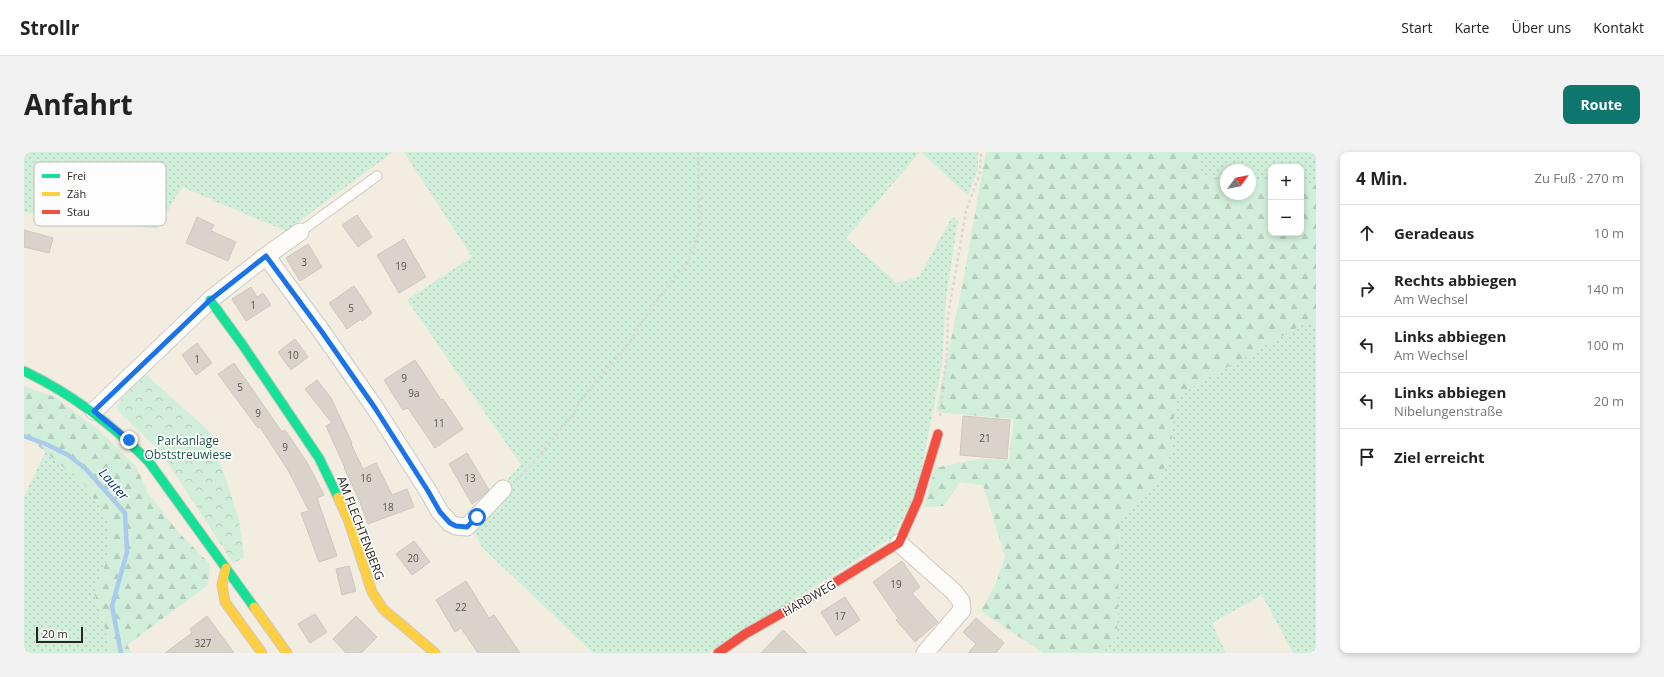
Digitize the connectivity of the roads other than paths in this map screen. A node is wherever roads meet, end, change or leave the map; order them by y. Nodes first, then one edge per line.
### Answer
1 (377, 176) dead end
2 (300, 232) joint
3 (266, 256) junction
4 (210, 300) junction
5 (24, 371) edge
6 (94, 411) junction
7 (938, 434) road end
8 (503, 489) road end
9 (899, 543) junction
10 (226, 568) junction
11 (262, 653) edge
12 (287, 653) edge
13 (435, 653) edge
14 (718, 653) edge
15 (925, 653) edge

1 - 2 lane
2 - 3 street
3 - 4 street
3 - 8 street
4 - 6 street
4 - 13 street, AM FLECHTENBERG
5 - 6 street
6 - 10 street
7 - 9 street
9 - 14 street, HARDWEG
9 - 15 street
10 - 11 street
10 - 12 street

